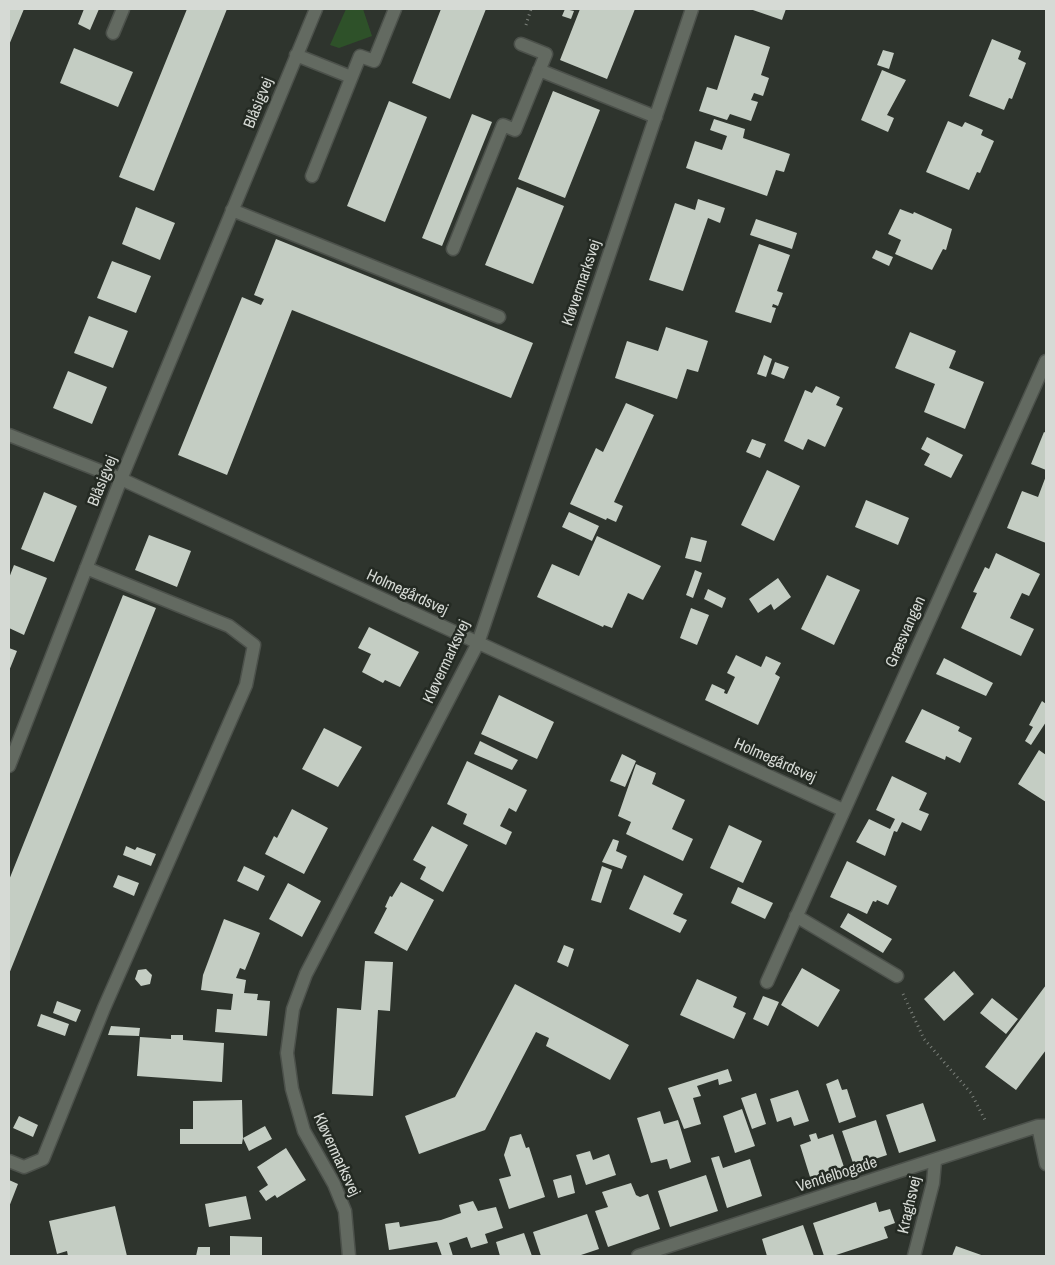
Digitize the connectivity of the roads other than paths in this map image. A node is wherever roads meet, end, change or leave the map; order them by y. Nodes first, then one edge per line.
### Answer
1 (124, 9) edge
2 (316, 9) edge
3 (395, 9) edge
4 (692, 9) edge
5 (113, 33) dead end
6 (520, 44) dead end
7 (296, 55) junction
8 (539, 70) junction
9 (351, 77) junction
10 (656, 117) junction
11 (312, 176) dead end
12 (232, 210) junction
13 (453, 249) dead end
14 (499, 317) dead end
15 (1046, 361) edge
16 (9, 435) edge
17 (121, 479) junction
18 (86, 568) junction
19 (478, 643) junction
20 (9, 766) edge
21 (844, 810) junction
22 (796, 916) junction
23 (897, 976) road end
24 (767, 982) dead end
25 (1042, 1126) edge
26 (9, 1161) edge
27 (935, 1161) junction
28 (1046, 1164) edge
29 (349, 1256) edge
30 (638, 1256) edge
31 (914, 1256) edge

1 - 5 street
2 - 7 street, Blåsigvej
3 - 9 street
4 - 10 street, Kløvermarksvej
6 - 8 street
7 - 9 street
7 - 12 street, Blåsigvej
8 - 10 street
8 - 13 street
9 - 11 street
10 - 19 street, Kløvermarksvej
12 - 14 street
12 - 17 street, Blåsigvej
15 - 21 street, Græsvangen
16 - 17 street, Holmegårdsvej
17 - 18 street, Blåsigvej
17 - 19 street, Holmegårdsvej
18 - 20 street, Blåsigvej
18 - 26 street
19 - 21 street, Holmegårdsvej
19 - 29 street, Kløvermarksvej
21 - 22 street, Græsvangen
22 - 23 street
22 - 24 street, Græsvangen
25 - 27 street, Vendelbogade
25 - 28 street
27 - 30 street, Vendelbogade
27 - 31 street, Kraghsvej

